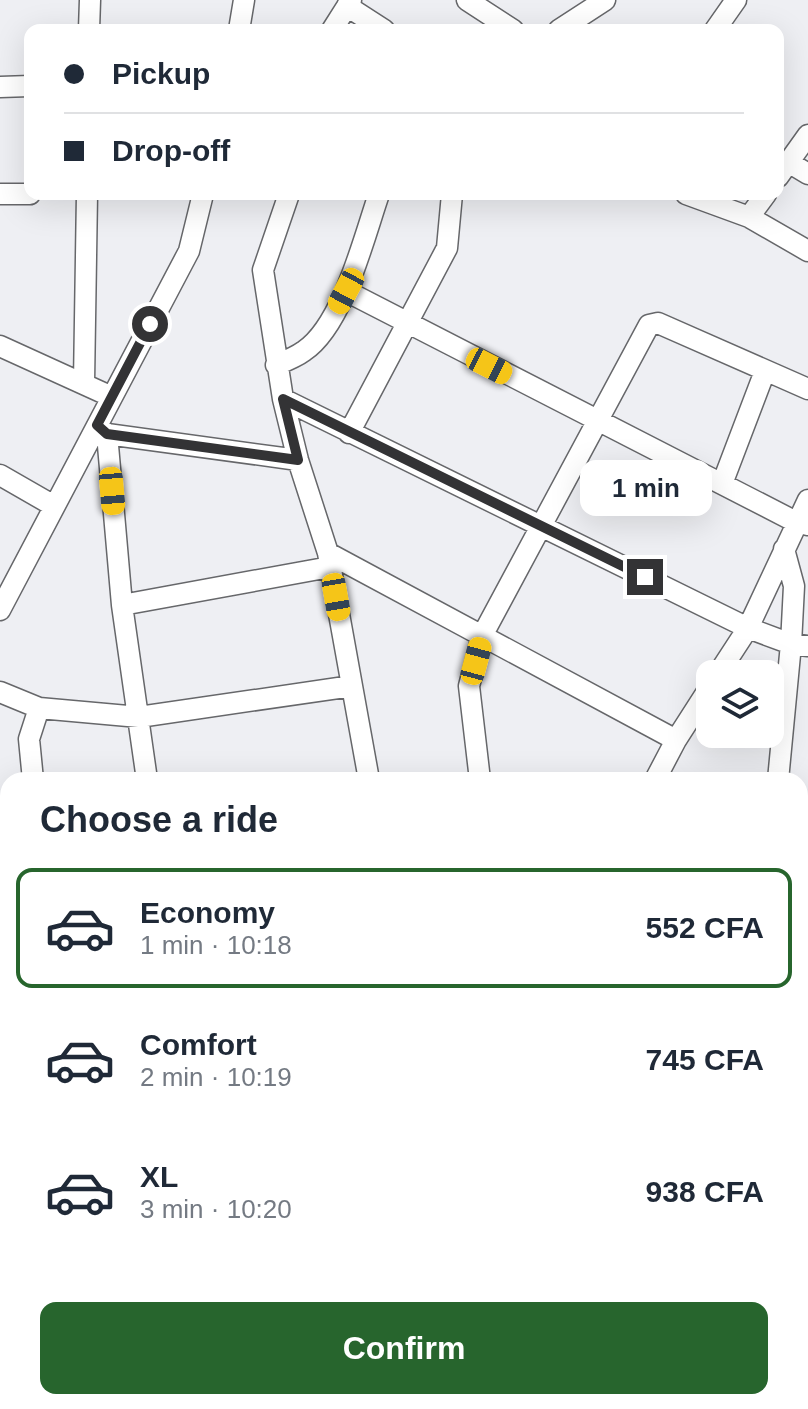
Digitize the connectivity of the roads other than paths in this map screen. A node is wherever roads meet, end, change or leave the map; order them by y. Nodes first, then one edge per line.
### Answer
1 (90, 0) edge
2 (244, 0) edge
3 (467, 0) edge
4 (605, 0) edge
5 (736, 0) edge
6 (745, 0) edge
7 (349, 3) edge
8 (89, 24) edge
9 (240, 24) edge
10 (336, 24) edge
11 (376, 24) edge
12 (504, 24) edge
13 (568, 24) edge
14 (719, 24) edge
15 (24, 86) edge
16 (0, 87) edge
17 (808, 135) edge
18 (784, 169) edge
19 (784, 170) edge
20 (808, 174) edge
21 (0, 194) edge
22 (24, 194) edge
23 (87, 200) edge
24 (202, 200) edge
25 (287, 200) edge
26 (377, 200) edge
27 (451, 200) edge
28 (702, 200) edge
29 (762, 200) edge
30 (749, 217) junction
31 (808, 251) edge
32 (346, 291) junction
33 (408, 323) junction
34 (0, 346) edge
35 (276, 365) junction
36 (765, 371) junction
37 (84, 383) junction
38 (808, 389) edge
39 (112, 397) junction
40 (283, 399) junction
41 (597, 422) junction
42 (102, 430) junction
43 (349, 433) junction
44 (298, 460) junction
45 (0, 475) edge
46 (722, 484) junction
47 (808, 500) edge
48 (54, 506) junction
49 (802, 523) edge
50 (542, 527) junction
51 (784, 549) junction
52 (329, 560) junction
53 (122, 605) junction
54 (0, 610) edge
55 (748, 628) junction
56 (482, 636) junction
57 (800, 645) edge
58 (727, 660) edge
59 (352, 686) junction
60 (0, 692) edge
61 (39, 708) junction
62 (696, 709) edge
63 (139, 717) junction
64 (676, 740) junction
65 (32, 772) edge
66 (146, 772) edge
67 (368, 772) edge
68 (479, 772) edge
69 (659, 772) edge
70 (779, 772) edge

1 - 8 street
2 - 9 street
3 - 12 street
4 - 13 street
5 - 6 street
5 - 14 street
7 - 10 street
7 - 11 street
15 - 16 street
17 - 18 street
19 - 20 street
21 - 22 street
23 - 37 street
24 - 39 street
25 - 35 street
26 - 32 street
27 - 33 street
28 - 30 street
29 - 30 street
30 - 31 street
32 - 33 street
32 - 35 street
33 - 41 street
33 - 43 street
34 - 37 street
35 - 40 street
36 - 38 street
36 - 41 street
36 - 46 street
37 - 39 street
39 - 42 street
40 - 43 street
40 - 44 street
41 - 46 street
41 - 50 street
42 - 44 street
42 - 48 street
42 - 53 street
43 - 50 street
44 - 52 street
45 - 48 street
46 - 49 street
47 - 49 street
48 - 54 street
49 - 51 street
50 - 55 street
50 - 56 street
51 - 55 street
51 - 57 street
52 - 53 street
52 - 56 street
52 - 59 street
53 - 63 street
55 - 57 street
55 - 58 street
56 - 64 street
56 - 68 street
57 - 70 street
59 - 63 street
59 - 67 street
60 - 61 street
61 - 63 street
61 - 65 street
62 - 64 street
63 - 66 street
64 - 69 street

